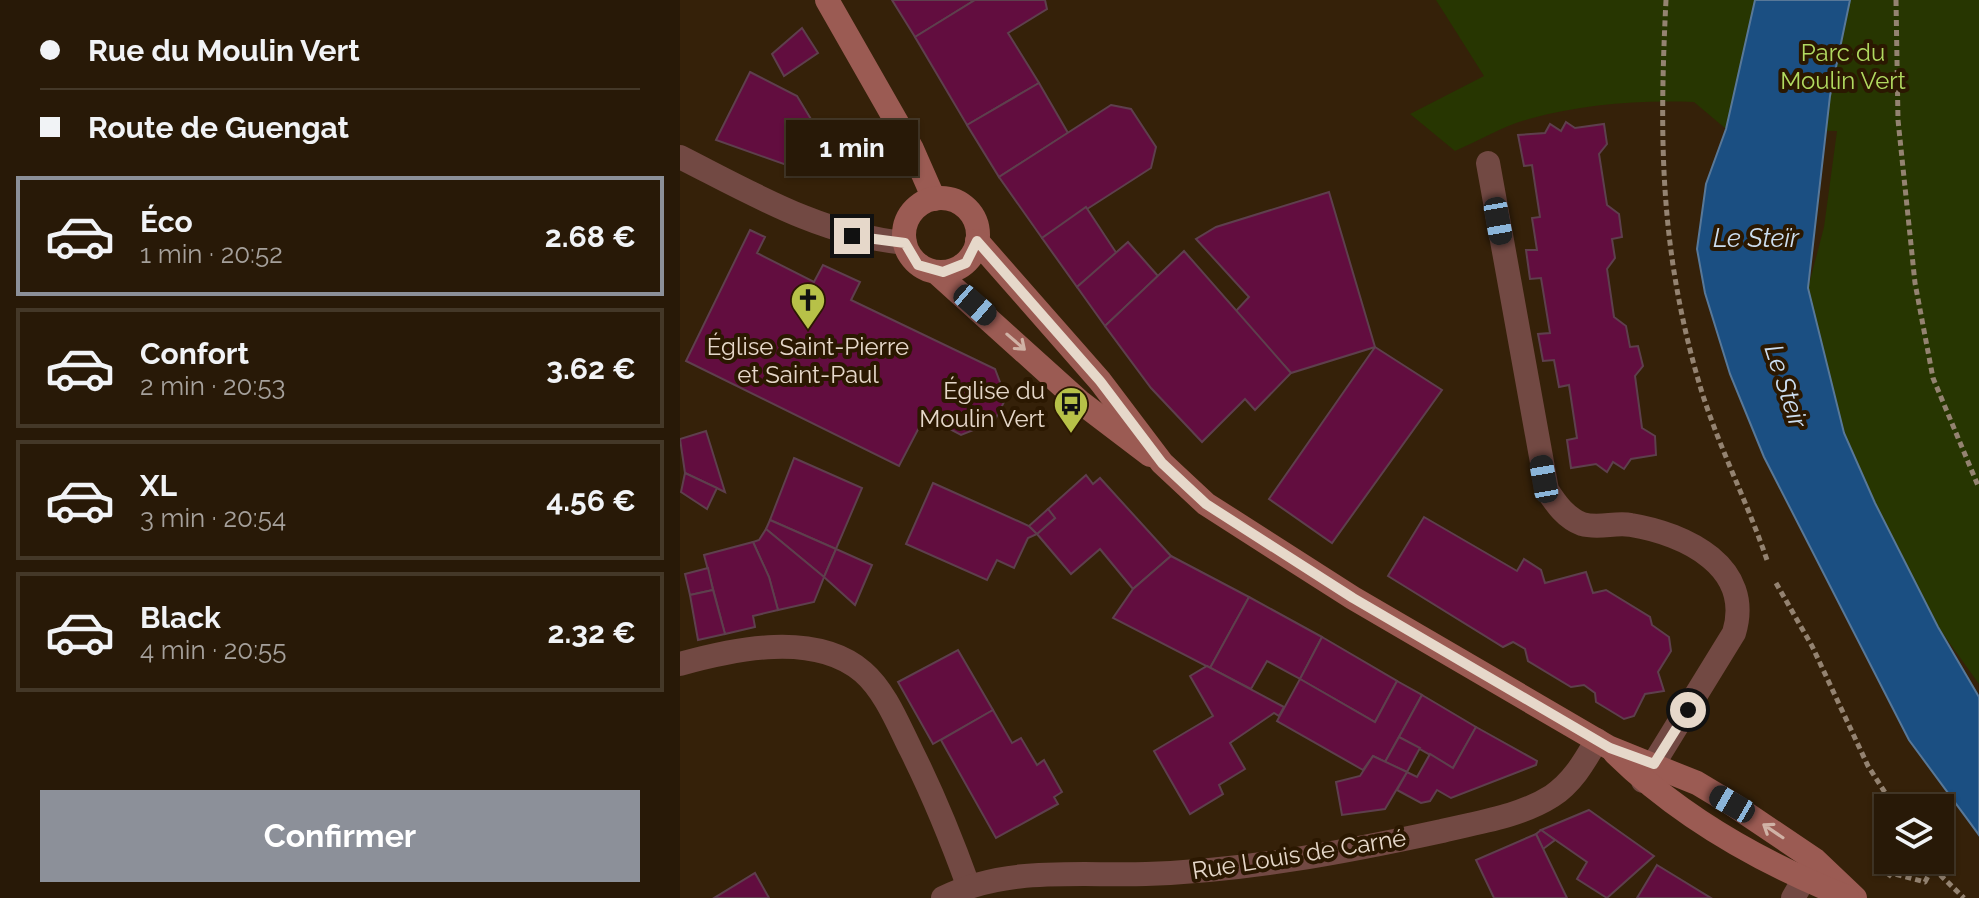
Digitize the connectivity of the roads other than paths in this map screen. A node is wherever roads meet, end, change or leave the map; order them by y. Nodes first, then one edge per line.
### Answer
1 (827, 0) edge
2 (680, 157) edge
3 (1488, 163) dead end
4 (934, 199) junction
5 (977, 241) junction
6 (905, 243) junction
7 (936, 272) junction
8 (1162, 463) junction
9 (680, 664) edge
10 (1604, 744) junction
11 (1649, 772) junction
12 (1804, 879) edge
13 (968, 885) junction
14 (943, 898) edge
15 (1852, 898) edge

1 - 4 main road
2 - 6 street
3 - 11 street
4 - 5 main road
4 - 6 main road
5 - 7 main road
5 - 8 main road
6 - 7 main road
7 -> 8 main road
8 - 10 main road
9 - 13 street
10 - 11 main road
10 - 13 street, Rue Louis de Carné
11 - 12 main road
12 - 15 main road
13 - 14 street, Rue Louis de Carné

